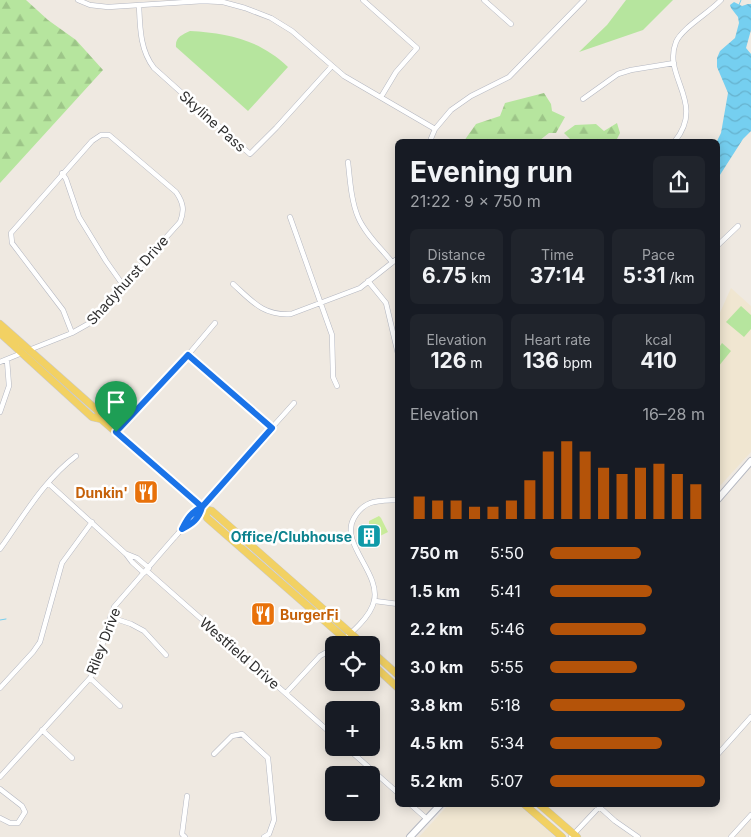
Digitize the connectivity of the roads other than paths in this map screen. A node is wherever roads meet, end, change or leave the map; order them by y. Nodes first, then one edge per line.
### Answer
1 (78, 0) edge
2 (363, 0) edge
3 (484, 0) edge
4 (584, 0) edge
5 (721, 0) edge
6 (223, 1) edge
7 (139, 5) junction
8 (511, 24) dead end
9 (674, 63) junction
10 (332, 66) junction
11 (381, 97) junction
12 (583, 99) dead end
13 (435, 129) junction
14 (431, 139) edge
15 (676, 139) edge
16 (348, 162) dead end
17 (62, 173) junction
18 (290, 217) dead end
19 (738, 226) dead end
20 (720, 243) edge
21 (395, 260) edge
22 (392, 262) junction
23 (368, 282) junction
24 (232, 284) dead end
25 (123, 285) junction
26 (321, 303) junction
27 (215, 323) dead end
28 (0, 324) edge
29 (0, 333) edge
30 (72, 333) junction
31 (395, 341) edge
32 (26, 352) junction
33 (188, 355) junction
34 (7, 360) junction
35 (0, 362) edge
36 (337, 386) dead end
37 (294, 403) dead end
38 (0, 412) edge
39 (272, 428) junction
40 (116, 432) junction
41 (76, 456) dead end
42 (751, 462) edge
43 (48, 483) junction
44 (720, 497) edge
45 (395, 500) edge
46 (203, 508) junction
47 (92, 522) junction
48 (0, 548) edge
49 (147, 571) junction
50 (374, 601) junction
51 (395, 604) edge
52 (110, 617) junction
53 (350, 633) junction
54 (343, 636) edge
55 (347, 636) edge
56 (354, 636) edge
57 (325, 653) edge
58 (166, 655) dead end
59 (380, 659) edge
60 (380, 671) edge
61 (395, 672) edge
62 (90, 678) junction
63 (395, 685) edge
64 (1, 687) edge
65 (286, 693) junction
66 (120, 706) dead end
67 (751, 717) edge
68 (325, 728) edge
69 (42, 730) junction
70 (720, 750) edge
71 (214, 754) dead end
72 (356, 756) edge
73 (72, 758) dead end
74 (0, 777) edge
75 (0, 789) edge
76 (395, 790) edge
77 (187, 796) dead end
78 (413, 807) edge
79 (438, 807) edge
80 (527, 807) edge
81 (542, 807) edge
82 (597, 807) edge
83 (601, 807) edge
84 (751, 815) edge
85 (0, 818) edge
86 (427, 819) junction
87 (270, 835) edge
88 (574, 836) edge
89 (185, 837) edge
90 (264, 837) edge
91 (410, 837) edge
92 (562, 837) edge
93 (638, 837) edge
94 (731, 837) edge

1 - 7 street
2 - 11 street
3 - 8 street
4 - 13 street
5 - 9 street
6 - 7 street
6 - 10 street
7 - 10 street, Skyline Pass
9 - 12 street
9 - 15 street
10 - 11 street
11 - 13 street
13 - 14 street
16 - 22 street
17 - 25 street
17 - 25 street, Shadyhurst Drive
17 - 30 street
18 - 26 street
19 - 20 street
21 - 22 street
22 - 23 street
23 - 26 street
23 - 31 street
24 - 26 street
25 - 30 street, Shadyhurst Drive
26 - 36 street
27 - 33 street
28 - 32 main road
29 - 32 main road
30 - 32 street, Shadyhurst Drive
32 - 34 street, Shadyhurst Drive
32 - 40 main road
33 - 39 street
33 - 40 street
34 - 35 street, Shadyhurst Drive
34 - 38 street
37 - 39 street, Riley Drive
39 - 46 street, Riley Drive
40 - 46 main road
41 - 43 street
42 - 44 main road
43 - 47 street, Westfield Drive
43 - 48 street
45 - 50 street
46 - 49 street, Riley Drive
46 - 53 main road
46 - 54 main road
47 - 49 street, Westfield Drive
47 - 64 street
49 - 52 street, Riley Drive
49 - 65 street, Westfield Drive
50 - 51 street
50 - 53 street
52 - 58 street
52 - 62 street, Riley Drive
53 - 55 street
53 - 56 main road
57 - 65 street
59 - 61 main road
60 - 63 main road
62 - 66 street
62 - 69 street, Riley Drive
65 - 68 street, Westfield Drive
67 - 70 street
69 - 73 street
69 - 74 street, Riley Drive
71 - 87 street
72 - 76 street
75 - 85 street
77 - 89 street
78 - 86 street
79 - 86 main road
80 - 92 main road
81 - 88 main road
82 - 88 street
83 - 93 street
84 - 94 street
86 - 91 main road
87 - 90 street

